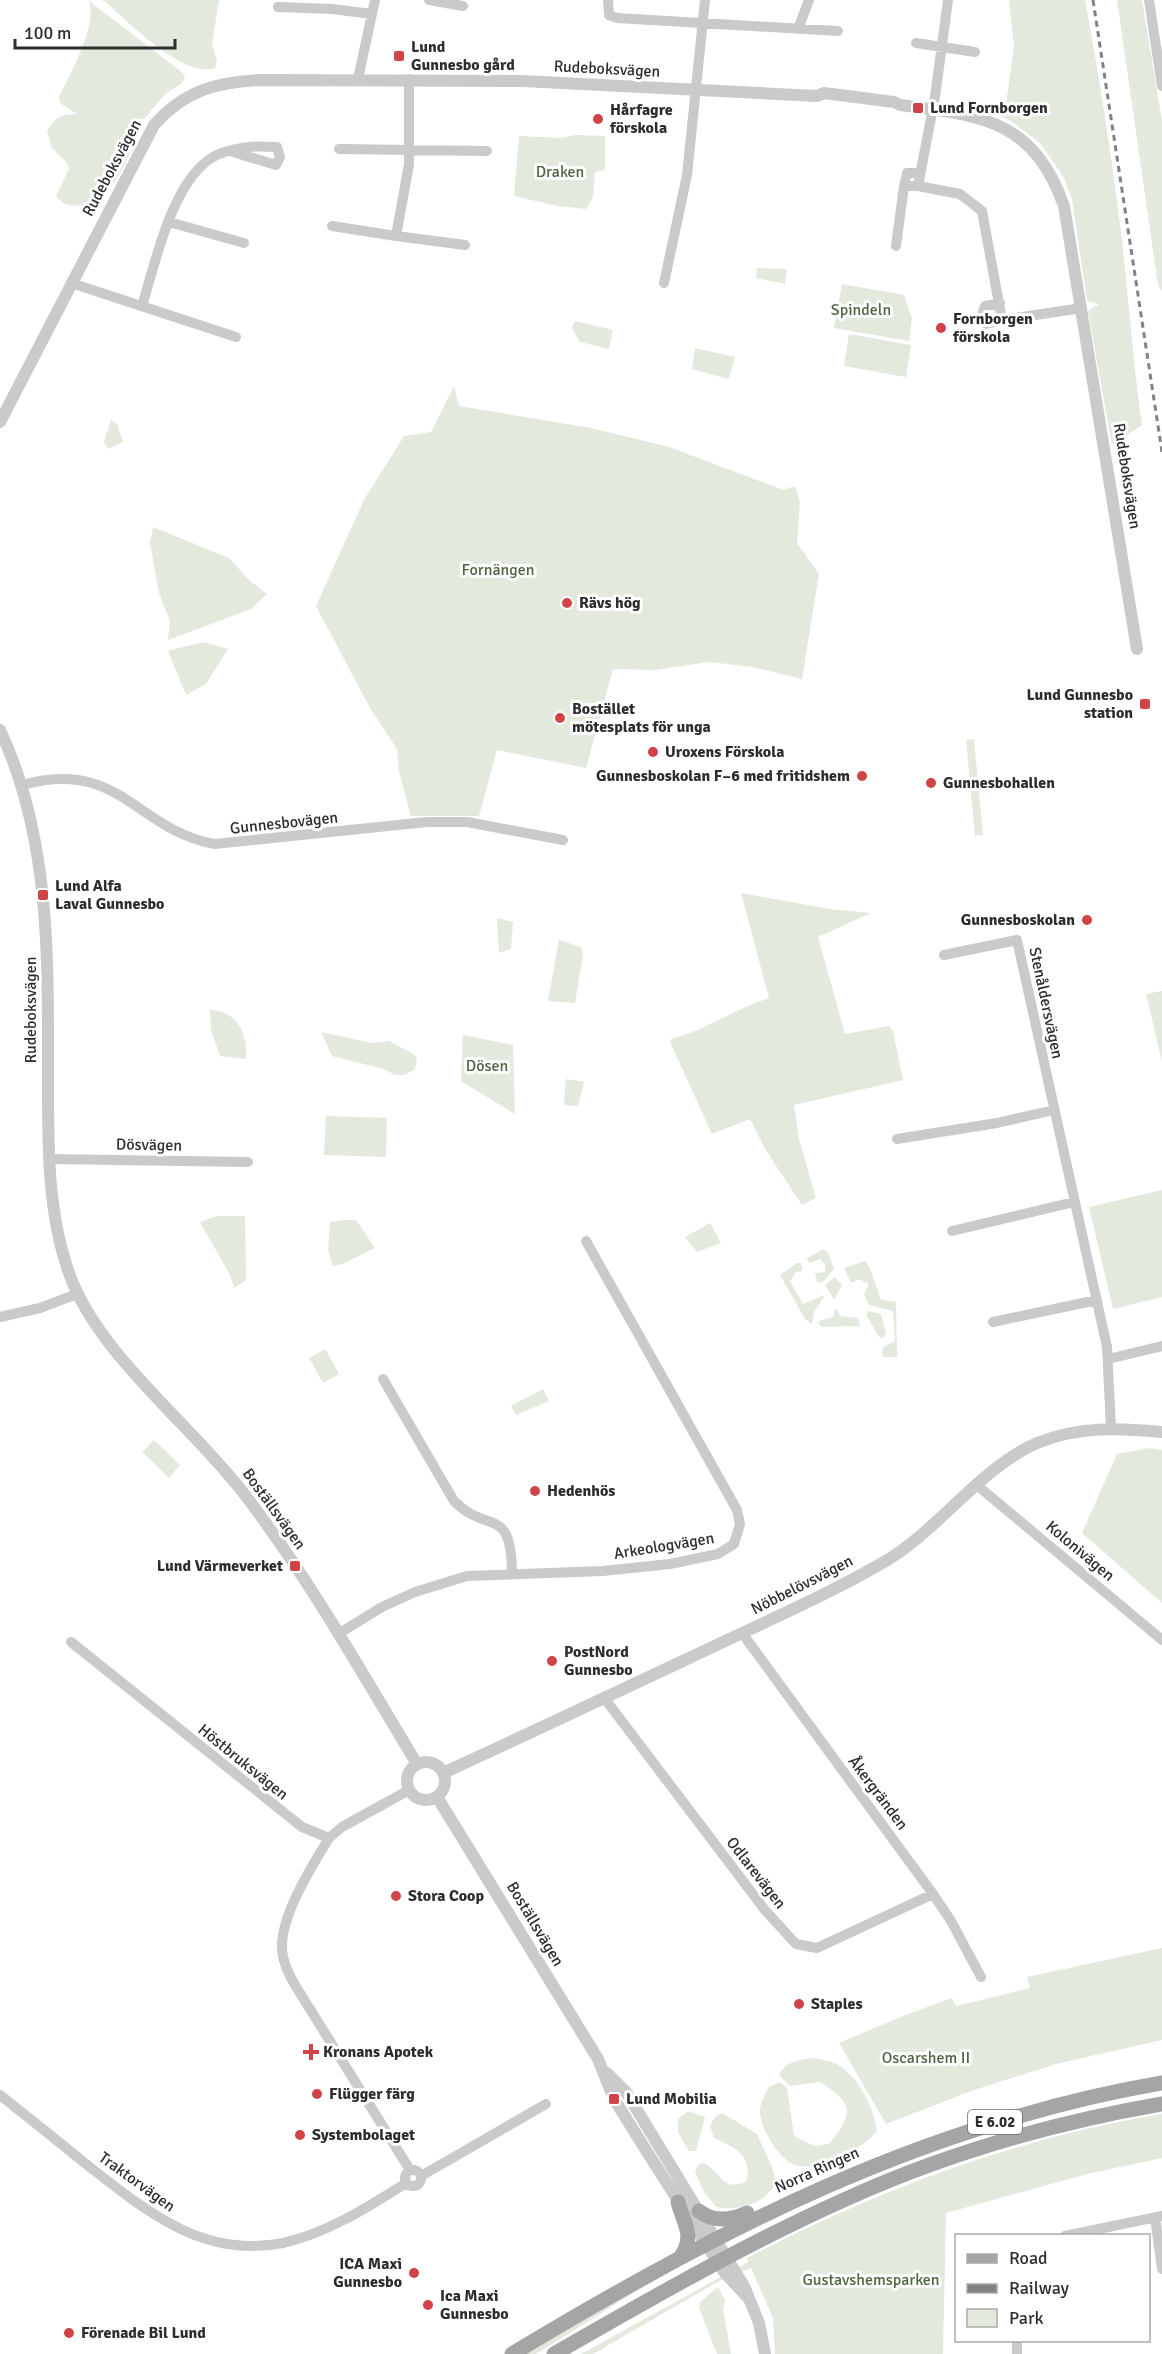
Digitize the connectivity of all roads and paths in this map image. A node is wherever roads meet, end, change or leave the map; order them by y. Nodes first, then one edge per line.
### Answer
1 (375, 0) edge
2 (429, 0) edge
3 (608, 0) edge
4 (705, 0) edge
5 (809, 0) edge
6 (948, 0) edge
7 (1149, 0) edge
8 (463, 6) dead end
9 (278, 7) dead end
10 (372, 14) junction
11 (704, 24) junction
12 (798, 29) junction
13 (838, 31) dead end
14 (916, 42) dead end
15 (942, 48) junction
16 (975, 52) dead end
17 (358, 79) junction
18 (409, 80) junction
19 (1162, 87) edge
20 (695, 91) junction
21 (933, 109) junction
22 (410, 148) junction
23 (339, 149) dead end
24 (230, 151) dead end
25 (487, 151) dead end
26 (920, 173) junction
27 (904, 186) junction
28 (918, 186) junction
29 (169, 222) junction
30 (332, 226) dead end
31 (396, 236) junction
32 (243, 243) dead end
33 (465, 245) dead end
34 (896, 246) dead end
35 (71, 283) junction
36 (664, 283) dead end
37 (1000, 303) junction
38 (142, 306) junction
39 (1082, 308) junction
40 (1002, 320) junction
41 (237, 337) dead end
42 (0, 422) edge
43 (1137, 649) dead end
44 (0, 730) edge
45 (22, 785) junction
46 (563, 840) dead end
47 (944, 956) dead end
48 (1054, 1110) junction
49 (897, 1139) dead end
50 (49, 1159) junction
51 (248, 1162) dead end
52 (1074, 1202) junction
53 (952, 1231) dead end
54 (586, 1241) dead end
55 (77, 1294) junction
56 (1097, 1299) junction
57 (0, 1317) edge
58 (993, 1322) dead end
59 (1162, 1346) edge
60 (1108, 1359) junction
61 (383, 1379) dead end
62 (1111, 1428) junction
63 (1162, 1432) edge
64 (978, 1486) junction
65 (512, 1572) junction
66 (338, 1634) junction
67 (742, 1634) junction
68 (1162, 1640) edge
69 (71, 1642) dead end
70 (605, 1700) junction
71 (417, 1764) junction
72 (443, 1773) junction
73 (409, 1790) junction
74 (436, 1797) junction
75 (329, 1838) junction
76 (933, 1894) junction
77 (981, 1977) dead end
78 (604, 2070) junction
79 (1162, 2083) edge
80 (0, 2095) edge
81 (546, 2104) dead end
82 (1162, 2104) edge
83 (410, 2170) junction
84 (421, 2176) junction
85 (406, 2183) junction
86 (797, 2199) junction
87 (678, 2202) junction
88 (699, 2211) junction
89 (1158, 2216) edge
90 (1070, 2234) edge
91 (718, 2248) junction
92 (682, 2255) junction
93 (1162, 2269) edge
94 (512, 2354) edge
95 (554, 2354) edge
96 (765, 2354) edge

1 - 10 street
2 - 8 street
3 - 11 street
4 - 11 street
5 - 12 street
6 - 15 street
7 - 19 street
9 - 10 street
10 - 17 street
11 - 12 street
11 - 20 street
12 - 13 street
14 - 15 street
15 - 16 street
15 - 21 street
17 - 18 street, Rudeboksvägen
17 - 35 street, Rudeboksvägen
18 - 20 street, Rudeboksvägen
18 - 22 street
20 - 21 street, Rudeboksvägen
20 - 36 street
21 - 26 street
21 - 39 street, Rudeboksvägen
22 - 23 street
22 - 25 street
22 - 31 street
24 - 29 street
26 - 27 street
26 - 28 street
27 - 28 street
27 - 34 street
28 - 37 street
29 - 32 street
29 - 38 street
30 - 31 street
31 - 33 street
35 - 38 street
35 - 42 street, Rudeboksvägen
37 - 40 street
37 - 40 street
38 - 41 street
39 - 40 street
39 - 43 street, Rudeboksvägen
44 - 45 street, Rudeboksvägen
45 - 46 street, Gunnesbovägen
45 - 50 street, Rudeboksvägen
47 - 48 street, Stenåldersvägen
48 - 49 street
48 - 52 street, Stenåldersvägen
50 - 51 street, Dösvägen
50 - 55 street, Rudeboksvägen
52 - 53 street
52 - 56 street, Stenåldersvägen
54 - 65 street, Arkeologvägen
55 - 57 street
55 - 66 street, Boställsvägen
56 - 58 street
56 - 60 street, Stenåldersvägen
59 - 60 street
60 - 62 street, Stenåldersvägen
61 - 65 street
62 - 63 street, Nöbbelövsvägen
62 - 64 street, Nöbbelövsvägen
64 - 67 street, Nöbbelövsvägen
64 - 68 street, Kolonivägen
65 - 66 street, Arkeologvägen
66 - 71 street, Boställsvägen
67 - 70 street, Nöbbelövsvägen
67 - 76 street, Åkergränden
69 - 75 street, Höstbruksvägen
70 - 72 street, Nöbbelövsvägen
70 - 76 street, Odlarevägen
71 - 72 street
71 - 73 street
72 - 74 street
73 - 74 street
73 - 75 street
74 - 78 street, Boställsvägen
75 - 83 street
76 - 77 street, Åkergränden
78 - 87 street, Boställsvägen
78 - 88 street, Boställsvägen
79 - 86 main road, Norra Ringen / E 6.02
80 - 85 street, Traktorvägen
81 - 84 street, Traktorvägen
82 - 91 main road, Norra Ringen / E 6.02
83 - 84 street
83 - 85 street
84 - 85 street, Traktorvägen
86 - 88 main road
86 - 91 main road, Norra Ringen / E 6.02
87 - 91 street, Boställsvägen
87 - 92 main road
88 - 91 street, Boställsvägen
89 - 90 street
89 - 93 street
91 - 92 main road, Norra Ringen / E 6.02
91 - 95 main road, Norra Ringen / E 6.02
91 - 96 street
92 - 94 main road, Norra Ringen / E 6.02

